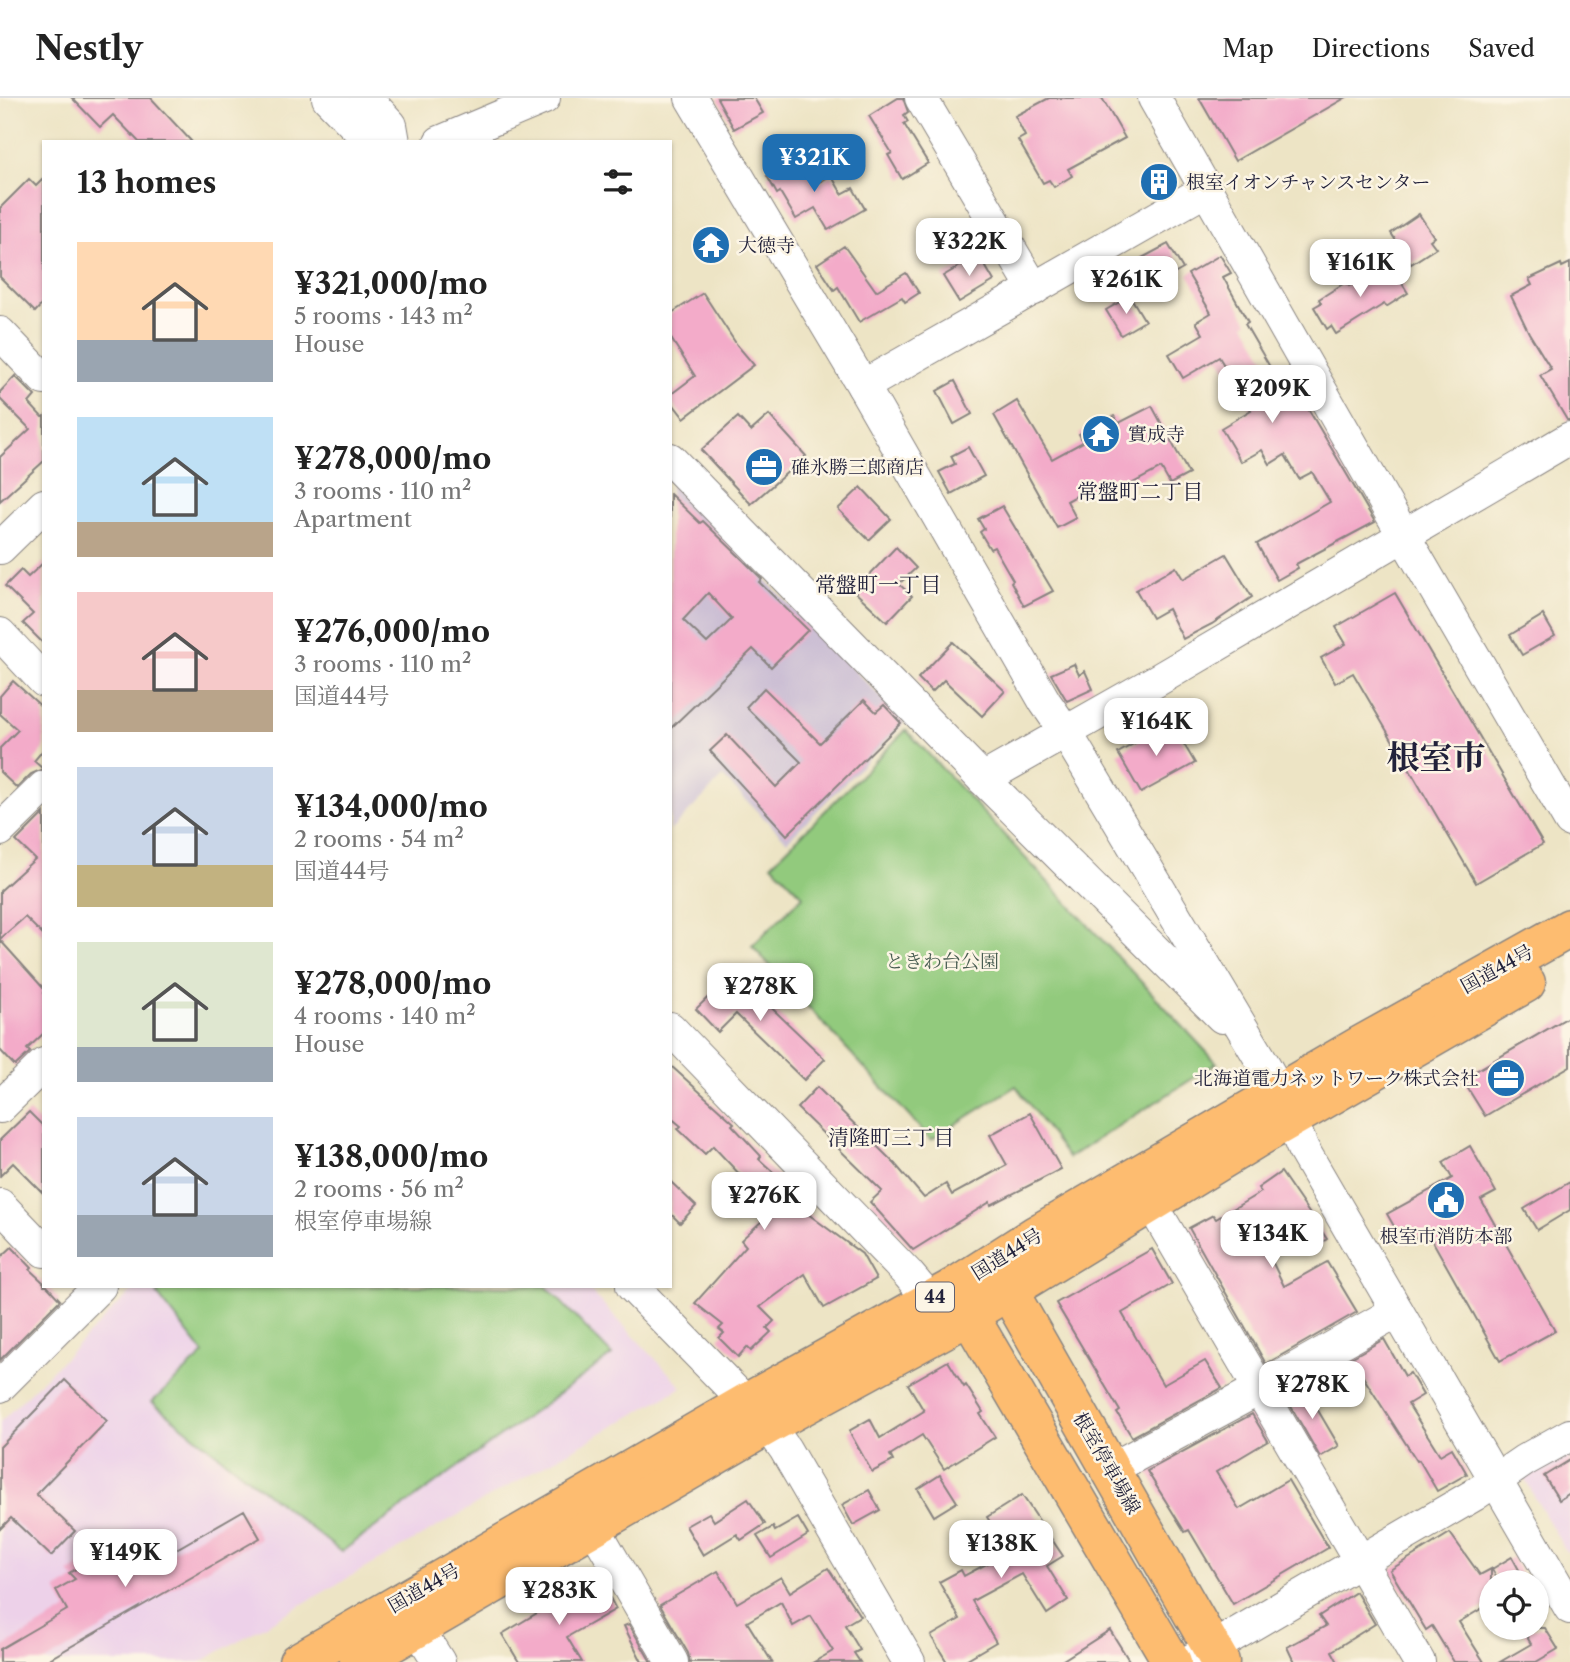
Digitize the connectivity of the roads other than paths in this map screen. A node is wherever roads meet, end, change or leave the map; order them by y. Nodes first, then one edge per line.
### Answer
1 (328, 98) edge
2 (366, 98) edge
3 (544, 98) edge
4 (691, 98) edge
5 (920, 98) edge
6 (1154, 98) edge
7 (369, 140) edge
8 (394, 140) edge
9 (445, 140) edge
10 (1206, 190) junction
11 (1034, 289) junction
12 (0, 333) edge
13 (42, 377) edge
14 (863, 386) junction
15 (1570, 438) edge
16 (672, 461) edge
17 (42, 507) edge
18 (1404, 537) junction
19 (0, 548) edge
20 (0, 634) edge
21 (42, 679) edge
22 (1065, 731) junction
23 (983, 779) junction
24 (42, 789) edge
25 (1570, 821) edge
26 (0, 830) edge
27 (1570, 928) edge
28 (1570, 958) edge
29 (672, 1030) edge
30 (1255, 1051) junction
31 (42, 1066) edge
32 (1285, 1106) junction
33 (0, 1107) edge
34 (1151, 1203) junction
35 (0, 1206) edge
36 (42, 1249) edge
37 (1000, 1277) junction
38 (634, 1288) edge
39 (89, 1290) edge
40 (951, 1307) junction
41 (1397, 1311) junction
42 (0, 1386) edge
43 (1261, 1388) junction
44 (757, 1414) junction
45 (1570, 1435) edge
46 (1111, 1469) junction
47 (1496, 1480) junction
48 (593, 1526) junction
49 (1361, 1561) junction
50 (1570, 1608) edge
51 (417, 1628) junction
52 (1206, 1657) edge
53 (299, 1662) edge
54 (359, 1662) edge
55 (439, 1662) edge
56 (672, 1662) edge
57 (909, 1662) edge
58 (1172, 1662) edge
59 (1419, 1662) edge

1 - 7 street
2 - 8 street
3 - 9 street
4 - 14 street
5 - 11 street
6 - 10 street
10 - 11 street
10 - 18 street
11 - 14 street
12 - 13 street
14 - 22 street
15 - 18 street
16 - 23 street
17 - 19 street
18 - 22 street
18 - 25 street
20 - 21 street
22 - 23 street
22 - 30 street
23 - 30 street
24 - 26 street
27 - 32 main road, 国道44号 / 44
28 - 32 main road, 国道44号 / 44
29 - 40 street
30 - 32 street
31 - 33 street
32 - 34 main road, 国道44号 / 44
32 - 37 main road, 国道44号 / 44
32 - 41 street
34 - 37 main road, 国道44号 / 44
34 - 43 street
35 - 36 street
37 - 40 main road, 国道44号 / 44
37 - 46 main road, 根室停車場線
38 - 44 street
39 - 42 street
40 - 44 main road, 国道44号 / 44
40 - 58 main road
41 - 43 street
41 - 47 street
43 - 46 street
43 - 49 street
44 - 48 main road, 国道44号 / 44
44 - 53 main road, 国道44号 / 44
44 - 57 street
45 - 47 street
46 - 52 main road, 根室停車場線
47 - 49 street
47 - 50 street
48 - 51 main road, 国道44号 / 44
48 - 56 street
49 - 52 street
49 - 59 street
51 - 54 main road, 国道44号 / 44
51 - 55 street

